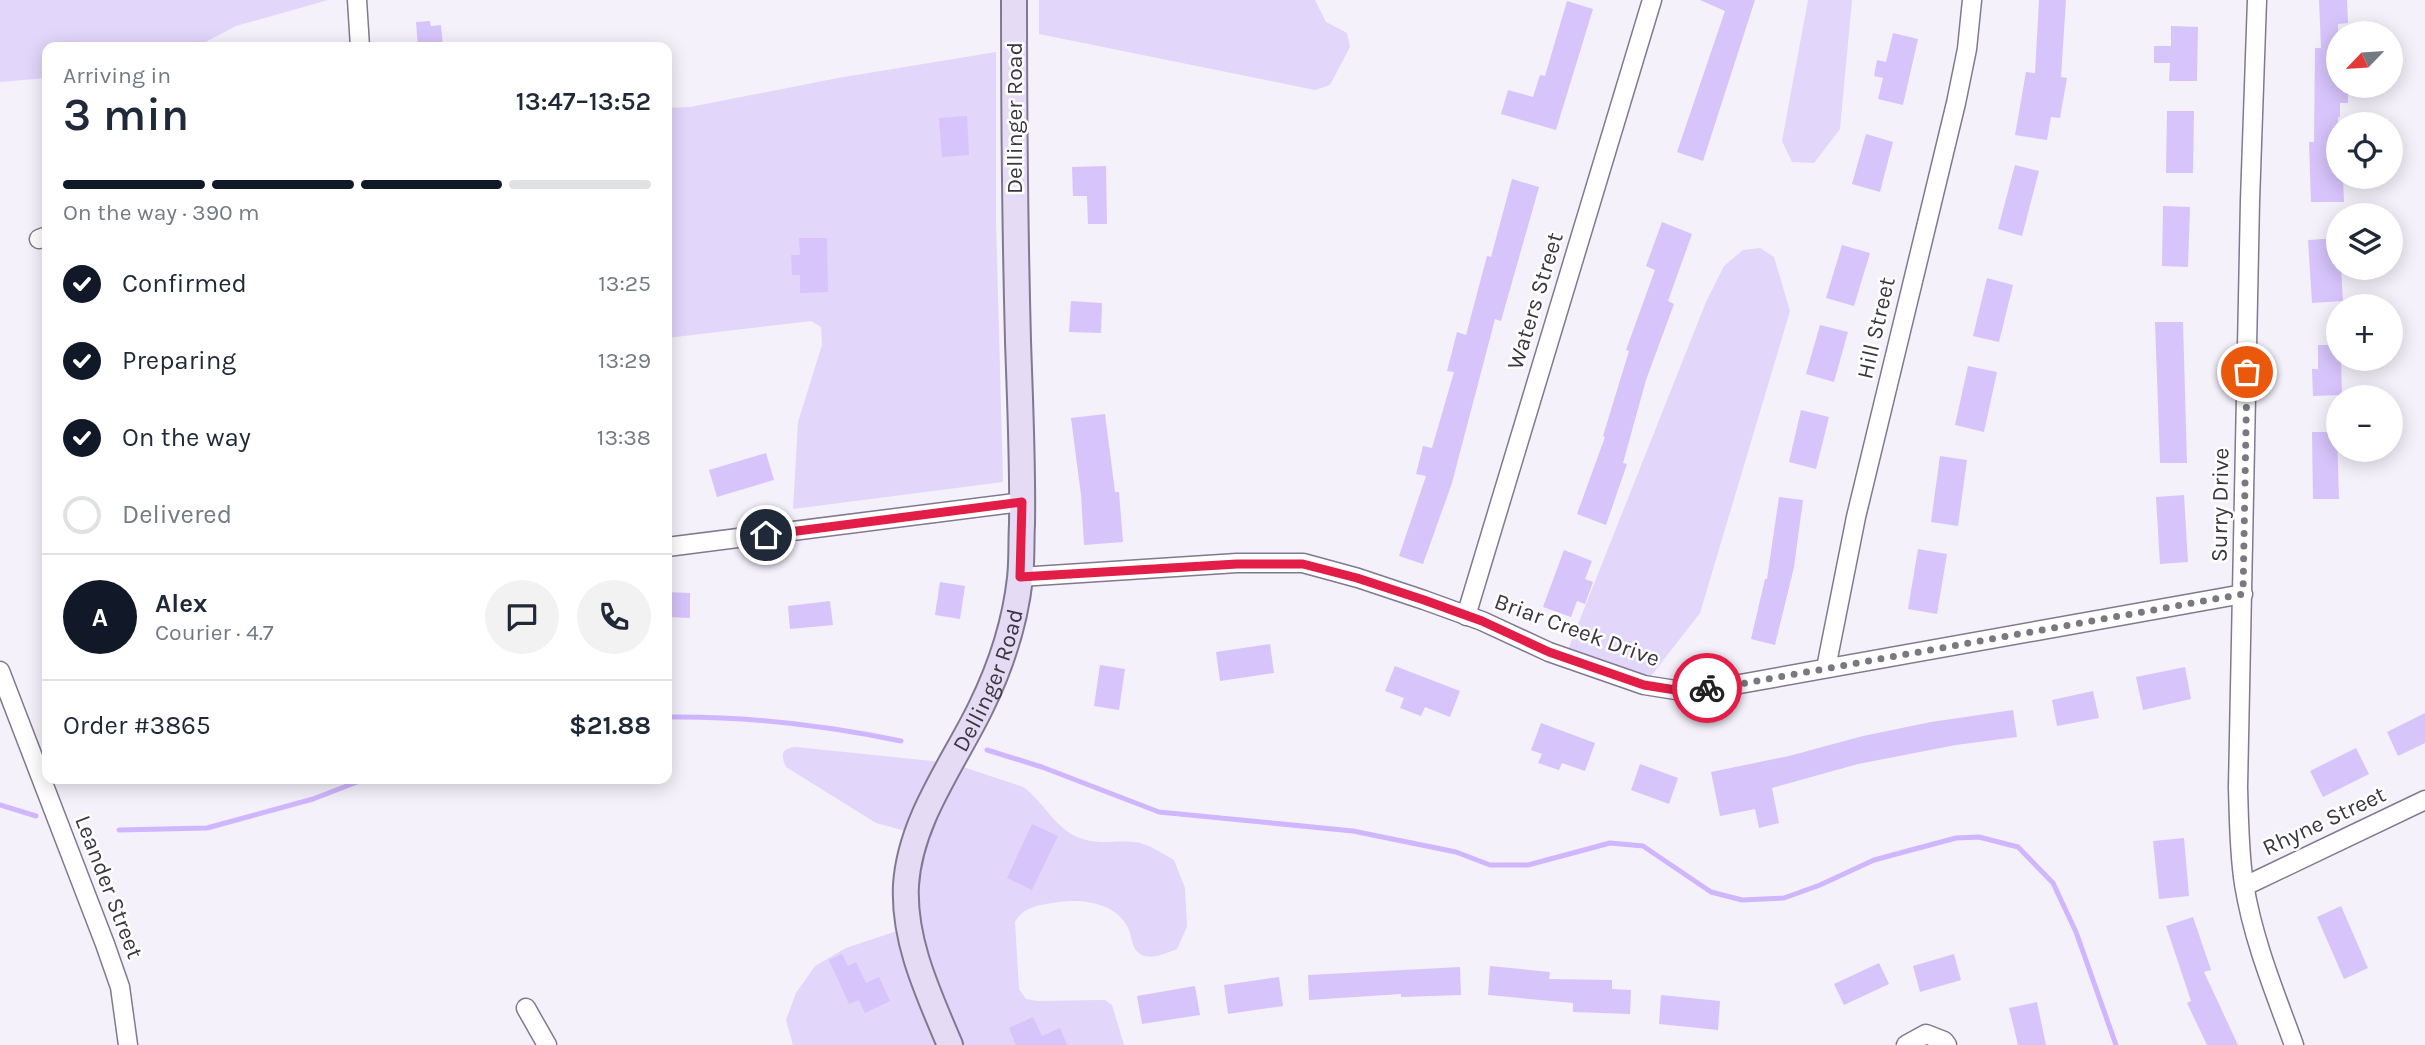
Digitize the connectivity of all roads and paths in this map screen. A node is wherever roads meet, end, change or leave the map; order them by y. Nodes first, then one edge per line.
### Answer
1 (356, 0) edge
2 (1014, 0) edge
3 (1651, 0) edge
4 (1972, 0) edge
5 (2257, 0) edge
6 (360, 42) edge
7 (1022, 502) junction
8 (672, 546) edge
9 (1020, 577) junction
10 (2243, 594) junction
11 (1466, 616) junction
12 (1826, 668) junction
13 (0, 671) edge
14 (42, 780) edge
15 (43, 784) edge
16 (2425, 800) edge
17 (2245, 886) junction
18 (526, 1008) dead end
19 (1945, 1043) edge
20 (128, 1045) edge
21 (547, 1045) edge
22 (950, 1045) edge
23 (1906, 1045) edge
24 (2294, 1045) edge

1 - 6 street
2 - 7 street, Dellinger Road
3 - 11 street, Waters Street
4 - 12 street, Hill Street
5 - 10 street, Surry Drive
7 - 8 street
7 - 9 street, Dellinger Road
9 - 11 street, Briar Creek Drive
9 - 22 street, Dellinger Road
10 - 12 street, Briar Creek Drive
10 - 17 street, Surry Drive
11 - 12 street, Briar Creek Drive
13 - 14 street, Leander Street
15 - 20 street, Leander Street
16 - 17 street, Rhyne Street
17 - 24 street, Surry Drive
18 - 21 street
19 - 23 street

